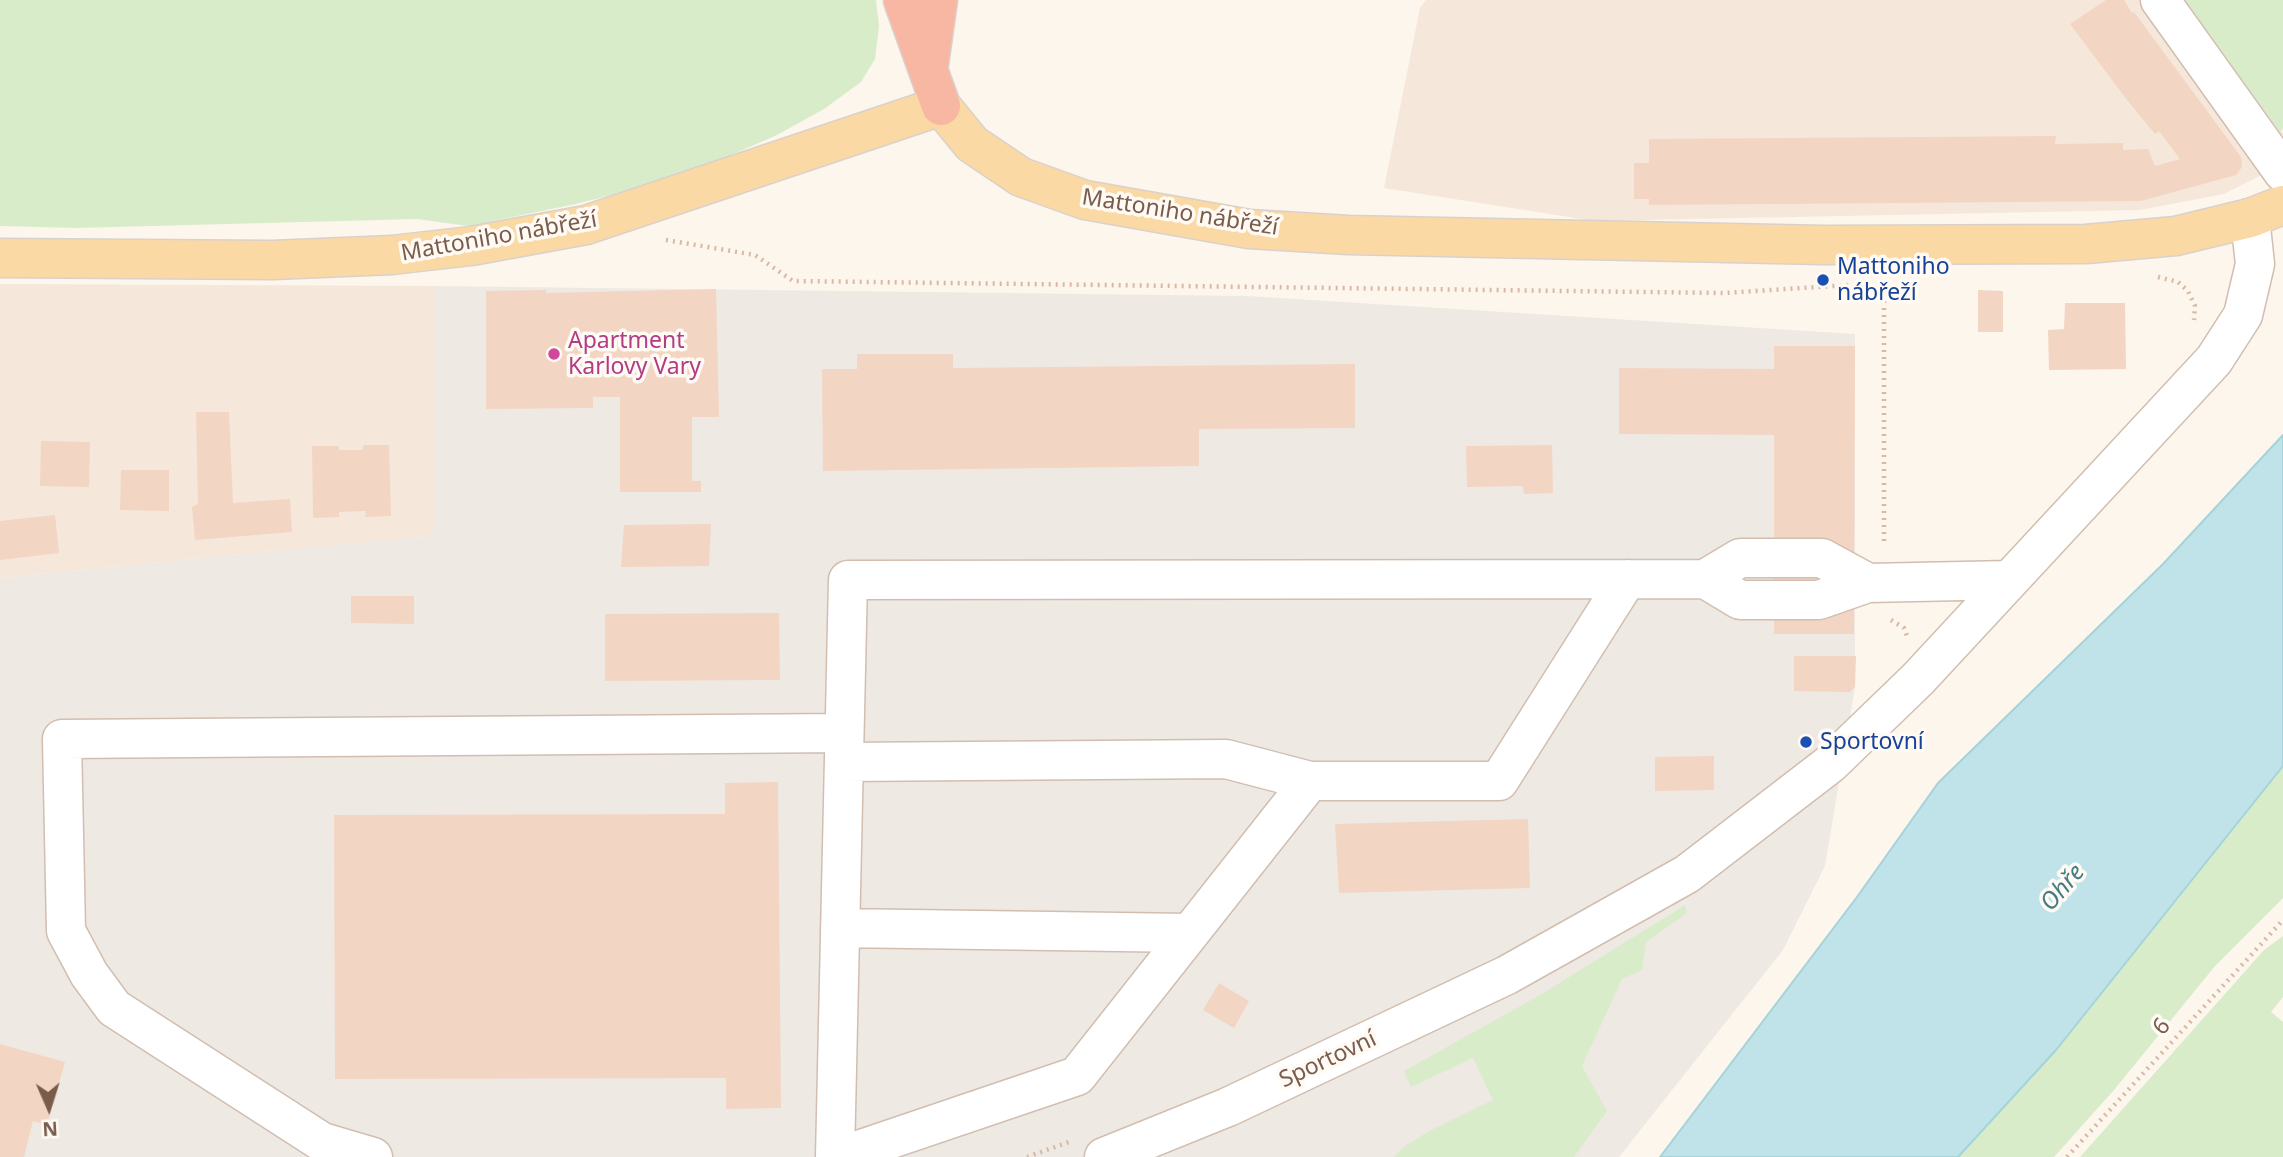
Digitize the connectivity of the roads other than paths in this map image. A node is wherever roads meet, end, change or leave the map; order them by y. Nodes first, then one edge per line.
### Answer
1 (904, 0) edge
2 (938, 0) edge
3 (2160, 0) edge
4 (929, 69) junction
5 (941, 106) junction
6 (2283, 172) edge
7 (2267, 212) edge
8 (0, 258) edge
9 (1627, 579) junction
10 (2010, 580) junction
11 (844, 748) junction
12 (1310, 781) junction
13 (840, 928) junction
14 (1190, 933) junction
15 (1091, 1148) edge
16 (373, 1157) edge
17 (836, 1157) edge

1 - 4 highway
2 - 4 highway
3 - 6 street
4 - 5 highway
5 - 7 main road, Mattoniho nábřeží
5 - 8 main road, Mattoniho nábřeží
7 - 10 street, Sportovní
9 - 10 street
9 - 11 street
9 - 12 street
10 - 15 street, Sportovní
11 - 12 street
11 - 13 street
11 - 16 street
12 - 14 street
13 - 14 street
13 - 17 street
14 - 17 street

